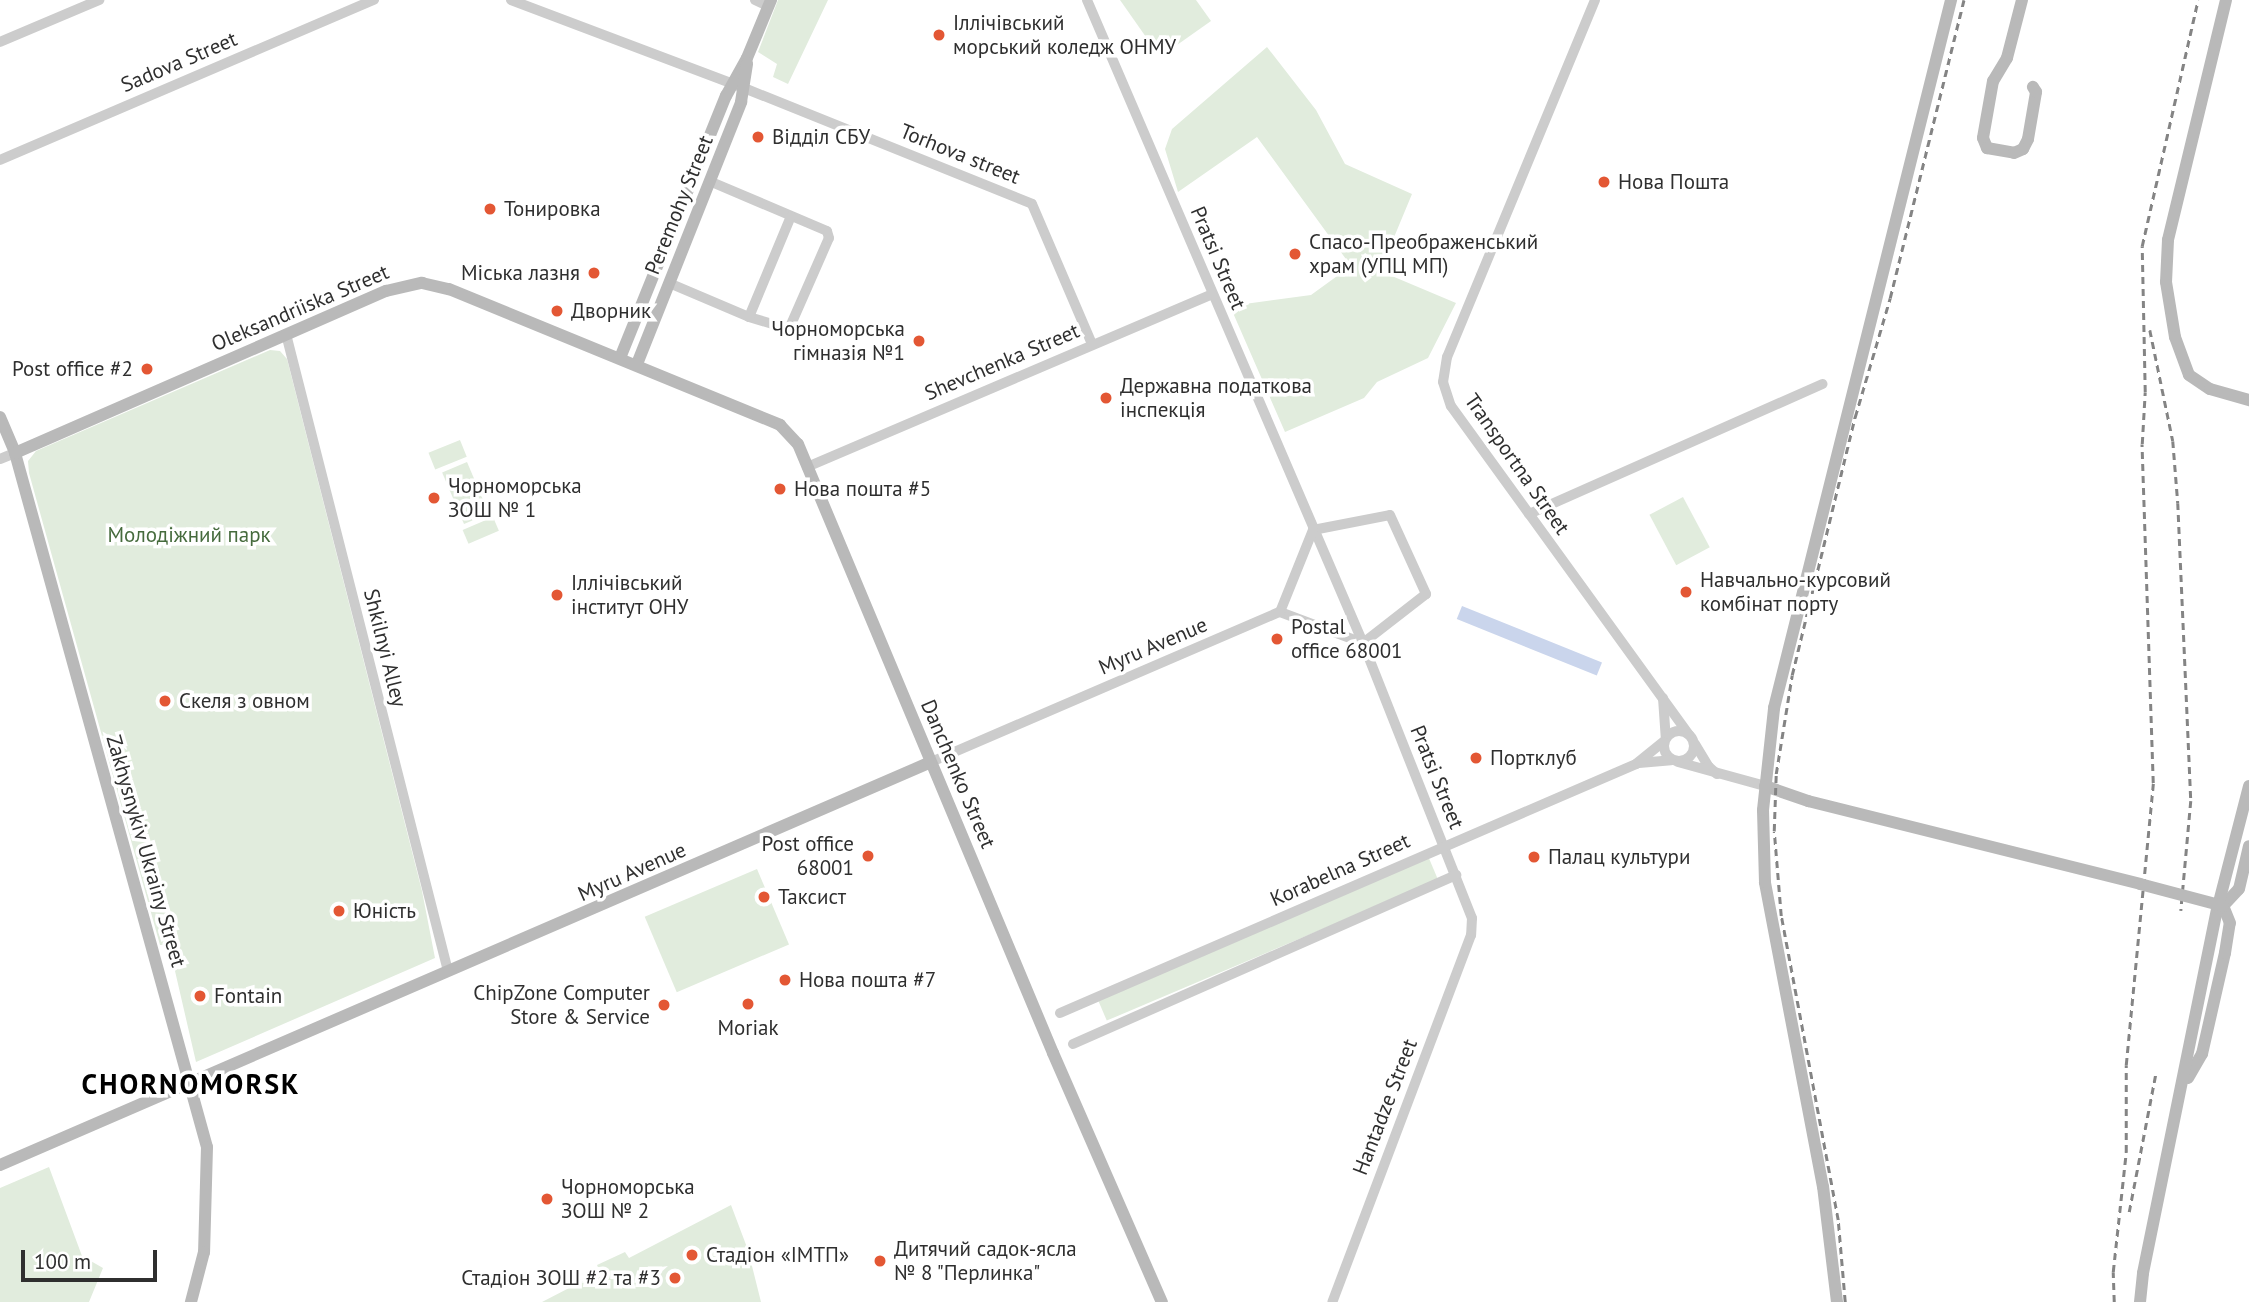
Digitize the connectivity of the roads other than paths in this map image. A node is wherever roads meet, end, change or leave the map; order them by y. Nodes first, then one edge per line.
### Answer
1 (99, 0) edge
2 (374, 0) edge
3 (511, 0) edge
4 (755, 0) edge
5 (1087, 0) edge
6 (1595, 0) edge
7 (1951, 0) edge
8 (2022, 0) edge
9 (2226, 0) edge
10 (770, 3) edge
11 (0, 42) edge
12 (738, 86) junction
13 (2033, 86) dead end
14 (0, 160) edge
15 (709, 181) junction
16 (791, 216) junction
17 (668, 283) junction
18 (1212, 294) junction
19 (749, 317) junction
20 (286, 334) junction
21 (1092, 344) junction
22 (620, 358) junction
23 (636, 365) junction
24 (1822, 384) dead end
25 (2249, 400) edge
26 (0, 417) edge
27 (15, 453) junction
28 (0, 459) edge
29 (807, 467) junction
30 (1528, 514) junction
31 (1313, 530) junction
32 (1280, 612) junction
33 (1363, 643) junction
34 (1661, 694) junction
35 (1691, 737) junction
36 (1665, 740) junction
37 (1674, 761) junction
38 (931, 762) junction
39 (1636, 764) junction
40 (1720, 775) junction
41 (1765, 786) junction
42 (2249, 786) edge
43 (1443, 846) junction
44 (2249, 846) edge
45 (1456, 876) junction
46 (2223, 906) junction
47 (1474, 926) joint
48 (448, 971) junction
49 (1060, 1013) dead end
50 (1073, 1044) dead end
51 (191, 1084) junction
52 (2182, 1088) junction
53 (0, 1166) edge
54 (191, 1302) edge
55 (1162, 1302) edge
56 (1332, 1302) edge
57 (1837, 1302) edge
58 (2140, 1302) edge

1 - 11 street
2 - 14 street, Sadova Street
3 - 12 street
4 - 10 street
5 - 18 street, Pratsi Street
6 - 30 street, Transportna Street
7 - 41 street
8 - 13 street
9 - 25 street
10 - 12 street, Peremohy Street
12 - 15 street, Peremohy Street
12 - 21 street, Torhova street
12 - 22 street, Peremohy Street
15 - 16 street
15 - 17 street, Peremohy Street
16 - 19 street
16 - 19 street
17 - 19 street
17 - 23 street, Peremohy Street
18 - 21 street, Shevchenka Street
18 - 31 street, Pratsi Street
20 - 22 street, Oleksandriiska Street
20 - 27 street, Oleksandriiska Street
20 - 48 street, Shkilnyi Alley
21 - 29 street, Shevchenka Street
22 - 23 street, Danchenko Street
23 - 29 street, Danchenko Street
24 - 30 street
26 - 27 street, Zakhysnykiv Ukrainy Street
27 - 28 street, Oleksandriiska Street
27 - 51 street, Zakhysnykiv Ukrainy Street
29 - 38 street, Danchenko Street
30 - 34 street, Transportna Street
31 - 32 street
31 - 33 street, Pratsi Street
31 - 33 street
32 - 33 street
32 - 38 street, Myru Avenue
33 - 43 street, Pratsi Street
34 - 35 street, Transportna Street
34 - 36 street, Transportna Street
35 - 36 street
35 - 37 street
35 - 40 street, Transportna Street
36 - 37 street
36 - 39 street
37 - 39 street
37 - 40 street
38 - 48 street, Myru Avenue
38 - 55 street, Danchenko Street
39 - 43 street, Korabelna Street
40 - 41 street
41 - 46 street, bridge
41 - 57 street
42 - 52 street
43 - 45 street, Pratsi Street
43 - 49 street, Korabelna Street
44 - 46 street
45 - 47 street, Pratsi Street
45 - 50 street
46 - 52 street
47 - 56 street, Hantadze Street
48 - 51 street, Myru Avenue
51 - 53 street, Myru Avenue
51 - 54 street, Zakhysnykiv Ukrainy Street
52 - 58 street

